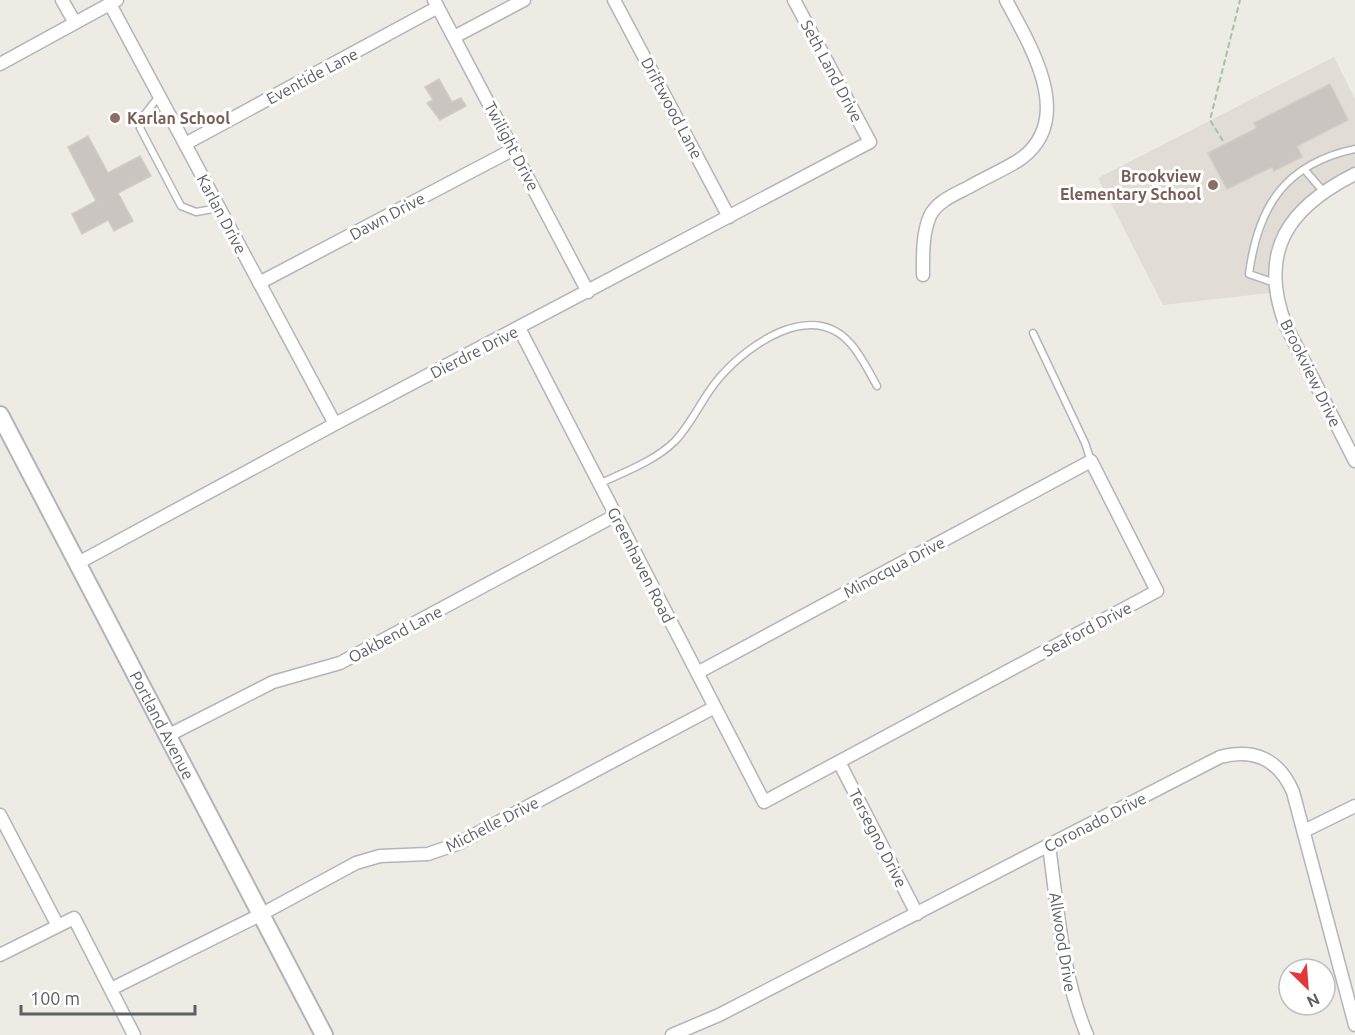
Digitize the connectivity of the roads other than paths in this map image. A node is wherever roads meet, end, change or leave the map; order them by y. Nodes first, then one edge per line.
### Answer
1 (62, 0) edge
2 (524, 0) edge
3 (615, 0) edge
4 (794, 0) edge
5 (1006, 0) edge
6 (113, 2) edge
7 (436, 4) edge
8 (75, 23) junction
9 (454, 37) junction
10 (0, 64) edge
11 (159, 96) junction
12 (870, 142) joint
13 (185, 144) junction
14 (514, 149) junction
15 (1355, 149) edge
16 (1304, 169) junction
17 (1355, 174) edge
18 (1323, 191) junction
19 (219, 208) junction
20 (729, 217) junction
21 (923, 275) dead end
22 (259, 283) junction
23 (1275, 283) junction
24 (588, 292) junction
25 (519, 328) junction
26 (1033, 333) dead end
27 (877, 386) dead end
28 (0, 415) edge
29 (335, 424) junction
30 (1355, 460) edge
31 (1091, 461) junction
32 (599, 484) junction
33 (616, 515) junction
34 (78, 563) junction
35 (697, 673) junction
36 (715, 707) junction
37 (167, 736) junction
38 (839, 762) junction
39 (764, 802) joint
40 (1355, 806) edge
41 (0, 815) edge
42 (1304, 831) junction
43 (1049, 846) junction
44 (917, 914) junction
45 (260, 915) junction
46 (58, 926) junction
47 (0, 955) edge
48 (111, 989) junction
49 (1355, 1025) edge
50 (134, 1035) edge
51 (324, 1035) edge
52 (672, 1035) edge
53 (1087, 1035) edge

1 - 8 street
2 - 9 street
3 - 20 street, Driftwood Lane
4 - 12 street, Seth Land Drive
5 - 21 street
6 - 8 street
6 - 11 street, Karlan Drive
7 - 9 street, Twilight Drive
7 - 13 street, Eventide Lane
8 - 10 street
9 - 14 street, Twilight Drive
11 - 13 street, Karlan Drive
11 - 19 lane
12 - 20 street, Dierdre Drive
13 - 19 street, Karlan Drive
14 - 22 street, Dawn Drive
14 - 24 street, Twilight Drive
15 - 16 lane
16 - 18 lane
16 - 23 lane
17 - 18 street, Brookview Drive
18 - 23 street, Brookview Drive
19 - 22 street, Karlan Drive
20 - 24 street, Dierdre Drive
22 - 29 street, Karlan Drive
23 - 30 street, Brookview Drive
24 - 25 street, Dierdre Drive
25 - 29 street, Dierdre Drive
25 - 32 street, Greenhaven Road
26 - 31 lane, Seaford Drive
27 - 32 lane
28 - 34 main road, Portland Avenue
29 - 34 street, Dierdre Drive
31 - 35 street, Minocqua Drive
31 - 38 street, Seaford Drive
32 - 33 street, Greenhaven Road
33 - 35 street, Greenhaven Road
33 - 37 street, Oakbend Lane
34 - 37 main road, Portland Avenue
35 - 36 street, Greenhaven Road
36 - 39 street, Greenhaven Road
36 - 45 street, Michelle Drive
37 - 45 main road, Portland Avenue
38 - 39 street, Seaford Drive
38 - 44 street, Tersegno Drive
40 - 42 street
41 - 46 street
42 - 43 street, Coronado Drive
42 - 49 street, Coronado Drive
43 - 44 street, Coronado Drive
43 - 53 street, Allwood Drive
44 - 52 street, Coronado Drive
45 - 48 street, Michelle Drive
45 - 51 main road, Portland Avenue
46 - 47 street
46 - 48 street
48 - 50 street

